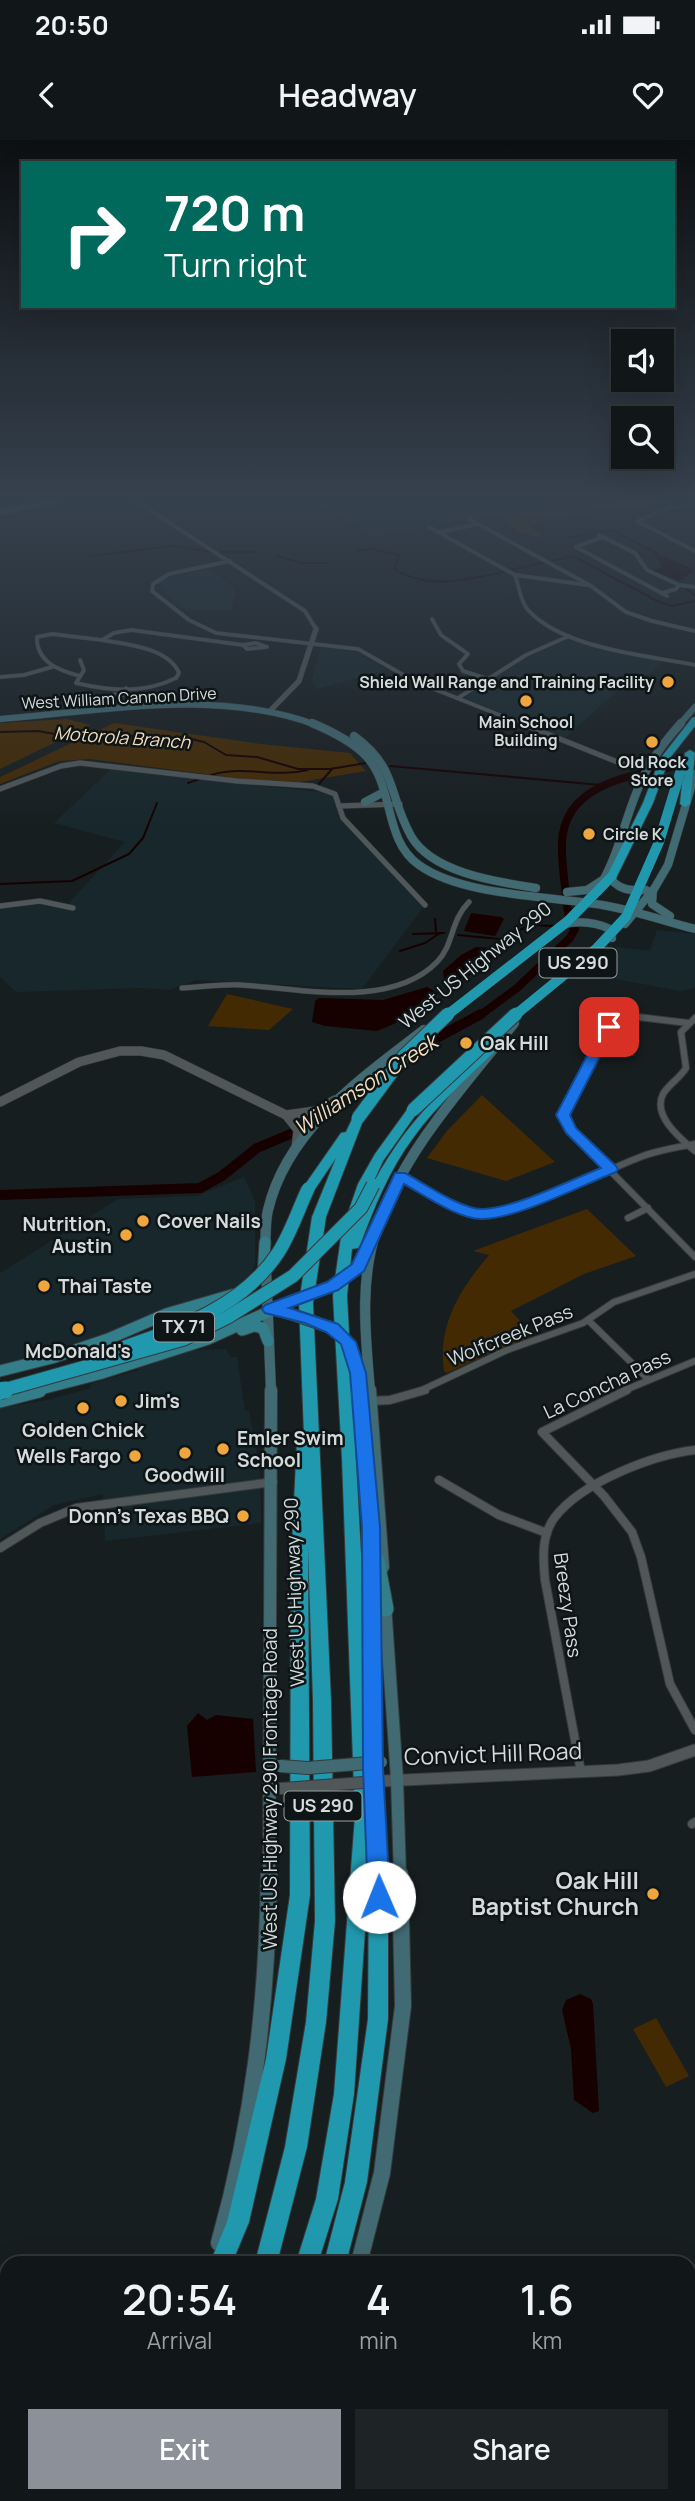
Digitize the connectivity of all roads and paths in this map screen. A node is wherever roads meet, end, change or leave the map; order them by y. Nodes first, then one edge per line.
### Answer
1 (176, 609) edge
2 (302, 609) edge
3 (528, 609) edge
4 (619, 609) edge
5 (432, 619) dead end
6 (316, 629) joint
7 (695, 631) edge
8 (570, 636) junction
9 (102, 640) junction
10 (312, 642) junction
11 (242, 645) junction
12 (80, 660) dead end
13 (695, 665) edge
14 (52, 667) junction
15 (80, 676) junction
16 (0, 677) edge
17 (486, 678) junction
18 (125, 688) junction
19 (116, 689) junction
20 (458, 698) junction
21 (104, 709) junction
22 (274, 710) junction
23 (0, 712) edge
24 (694, 713) edge
25 (0, 719) edge
26 (369, 747) junction
27 (359, 749) junction
28 (692, 750) edge
29 (654, 756) junction
30 (692, 772) edge
31 (0, 789) edge
32 (384, 792) junction
33 (365, 802) junction
34 (399, 802) junction
35 (388, 803) junction
36 (339, 804) junction
37 (685, 804) joint
38 (606, 876) junction
39 (654, 888) junction
40 (535, 891) junction
41 (580, 900) junction
42 (469, 902) dead end
43 (425, 905) dead end
44 (0, 906) edge
45 (73, 908) dead end
46 (636, 909) junction
47 (670, 916) junction
48 (625, 924) junction
49 (690, 924) edge
50 (560, 926) junction
51 (612, 938) junction
52 (182, 988) dead end
53 (695, 1018) edge
54 (688, 1023) junction
55 (495, 1045) junction
56 (338, 1099) junction
57 (0, 1102) edge
58 (286, 1115) junction
59 (358, 1118) junction
60 (395, 1136) junction
61 (692, 1144) edge
62 (695, 1151) edge
63 (293, 1153) junction
64 (611, 1169) junction
65 (400, 1176) junction
66 (648, 1208) junction
67 (628, 1218) dead end
68 (375, 1233) junction
69 (265, 1241) junction
70 (695, 1257) edge
71 (342, 1272) junction
72 (695, 1274) edge
73 (288, 1306) junction
74 (269, 1309) junction
75 (175, 1312) junction
76 (588, 1320) junction
77 (108, 1339) junction
78 (208, 1339) junction
79 (268, 1341) junction
80 (309, 1345) junction
81 (180, 1348) junction
82 (695, 1361) edge
83 (72, 1363) junction
84 (0, 1371) edge
85 (99, 1374) junction
86 (648, 1379) junction
87 (0, 1381) edge
88 (0, 1391) edge
89 (0, 1400) edge
90 (372, 1401) junction
91 (695, 1450) edge
92 (439, 1480) dead end
93 (274, 1482) junction
94 (595, 1487) junction
95 (371, 1527) junction
96 (547, 1533) junction
97 (0, 1548) edge
98 (386, 1609) junction
99 (357, 1671) junction
100 (695, 1730) edge
101 (395, 1744) junction
102 (695, 1750) edge
103 (270, 1753) junction
104 (383, 1772) junction
105 (581, 1772) junction
106 (270, 1789) junction
107 (215, 2256) edge
108 (224, 2256) edge
109 (268, 2256) edge
110 (309, 2256) edge
111 (337, 2256) edge
112 (361, 2256) edge

1 - 10 street
2 - 6 street
3 - 8 street
4 - 7 street
5 - 17 street
6 - 10 street
8 - 13 street
8 - 17 street
9 - 11 street
9 - 14 street
9 - 18 street
10 - 20 street
10 - 22 street
11 - 11 street
12 - 15 street
14 - 15 street
14 - 16 street
15 - 19 street
17 - 20 street
18 - 19 street
18 - 21 street
19 - 21 street
20 - 29 street
21 - 22 main road, West William Cannon Drive
21 - 23 main road, West William Cannon Drive
21 - 25 main road, West William Cannon Drive
22 - 26 main road, West William Cannon Drive
22 - 27 main road, West William Cannon Drive
24 - 29 main road
24 - 59 highway, West US Highway 290 / US 290, bridge
26 - 27 main road
26 - 34 main road, West William Cannon Drive
27 - 32 main road, West William Cannon Drive
28 - 30 highway
28 - 60 highway, US 290, bridge
29 - 38 main road, West US Highway 290 Frontage Road
30 - 37 highway
31 - 36 street
32 - 33 main road
32 - 35 main road, West William Cannon Drive
33 - 35 street
33 - 36 street
34 - 35 street
34 - 40 main road, West William Cannon Drive
35 - 36 street
35 - 40 main road, West William Cannon Drive
36 - 43 street
37 - 39 main road
38 - 39 main road
38 - 41 main road, West US Highway 290 Frontage Road
38 - 41 main road
39 - 46 main road
39 - 47 main road
40 - 41 main road, West William Cannon Drive
40 - 41 main road, West William Cannon Drive
41 - 46 main road
41 - 50 main road, West US Highway 290 Frontage Road
42 - 52 street
44 - 45 street
46 - 47 main road
46 - 48 main road
46 - 49 main road
47 - 49 main road
48 - 49 main road
48 - 51 main road
50 - 51 main road
50 - 56 main road, West US Highway 290 Frontage Road, bridge
51 - 55 main road
53 - 54 street
54 - 61 street
54 - 64 street
55 - 65 main road
55 - 71 highway
56 - 58 street
56 - 63 main road, West US Highway 290 Frontage Road
57 - 58 street
58 - 63 street
59 - 80 highway, West US Highway 290 / US 290
59 - 83 highway, TX 71, bridge
60 - 71 highway, US 290
60 - 88 highway, TX 71, bridge
61 - 62 street
61 - 64 street
63 - 69 main road, West US Highway 290 Frontage Road
64 - 65 street
64 - 66 street
65 - 68 main road
66 - 67 street
66 - 70 street
68 - 73 main road, bridge
68 - 90 main road
69 - 74 main road, West US Highway 290 Frontage Road
69 - 75 main road
71 - 99 highway, US 290
72 - 76 street, Wolfcreek Pass
73 - 74 main road
73 - 74 main road
73 - 95 main road, bridge
74 - 75 main road
74 - 78 main road
74 - 79 main road, West US Highway 290 Frontage Road
75 - 77 main road
75 - 81 main road
76 - 86 street
76 - 90 street, Wolfcreek Pass
77 - 83 main road
77 - 84 main road
78 - 79 main road
78 - 81 main road
79 - 93 main road, West US Highway 290 Frontage Road
80 - 108 highway, US 290
80 - 109 highway, West US Highway 290 / US 290
81 - 85 main road
82 - 86 street, La Concha Pass
83 - 85 main road
83 - 87 highway, TX 71
85 - 89 main road
86 - 94 street, La Concha Pass
90 - 98 main road
91 - 94 street, Breezy Pass
92 - 96 street
93 - 97 street
93 - 103 main road, West US Highway 290 Frontage Road
94 - 96 street, Breezy Pass
94 - 100 street, La Concha Pass
95 - 98 main road
95 - 104 highway
96 - 105 street, Breezy Pass
98 - 101 main road
99 - 104 highway
99 - 110 highway, US 290
101 - 104 main road
101 - 104 main road
102 - 105 street, Convict Hill Road
103 - 104 main road, bridge
103 - 106 main road, West US Highway 290 Frontage Road
104 - 105 street, Convict Hill Road
104 - 106 street, Convict Hill Road, bridge
104 - 111 highway
104 - 112 main road
106 - 107 main road, West US Highway 290 Frontage Road

